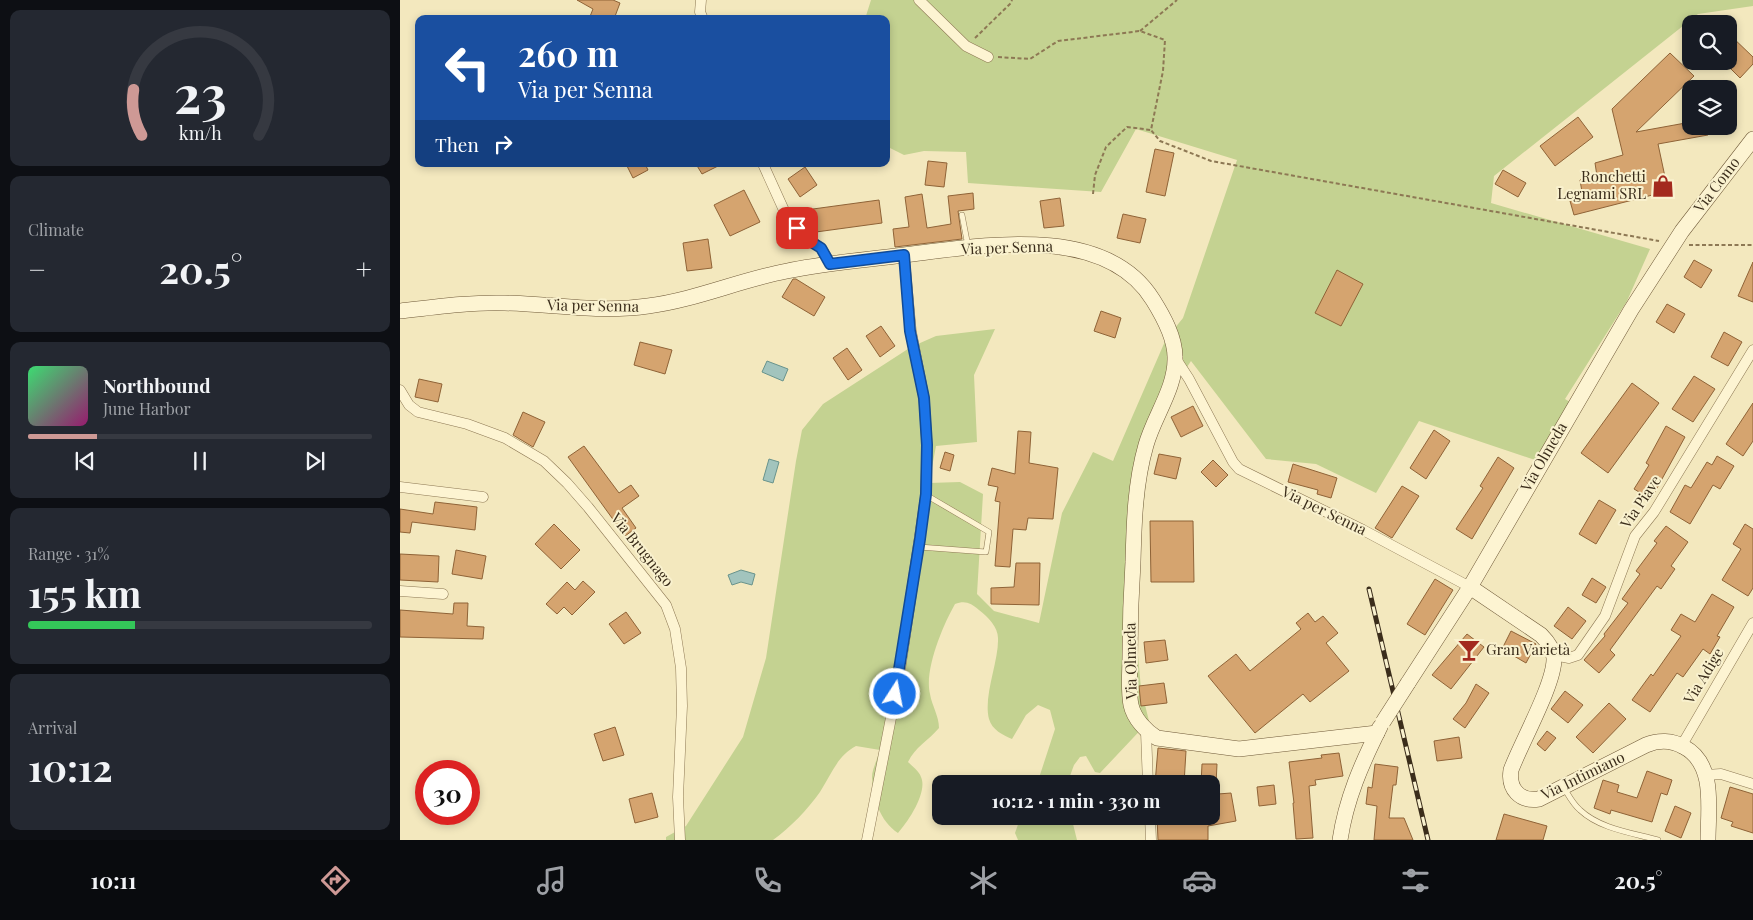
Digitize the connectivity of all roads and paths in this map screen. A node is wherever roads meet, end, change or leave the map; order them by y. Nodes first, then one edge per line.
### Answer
1 (701, 0) edge
2 (919, 0) edge
3 (1012, 0) edge
4 (1176, 0) edge
5 (701, 15) edge
6 (1140, 31) junction
7 (966, 46) junction
8 (988, 57) joint
9 (1151, 130) junction
10 (1753, 139) edge
11 (764, 167) edge
12 (1093, 194) dead end
13 (962, 215) dead end
14 (1678, 237) junction
15 (1753, 245) edge
16 (968, 248) junction
17 (904, 255) junction
18 (830, 264) junction
19 (400, 311) edge
20 (1753, 350) edge
21 (1176, 359) junction
22 (400, 390) edge
23 (400, 487) edge
24 (926, 494) junction
25 (483, 497) dead end
26 (919, 547) junction
27 (1470, 587) junction
28 (400, 591) edge
29 (443, 594) dead end
30 (1753, 623) edge
31 (1554, 656) junction
32 (1380, 727) junction
33 (1146, 732) junction
34 (1682, 746) junction
35 (1148, 775) edge
36 (1706, 775) junction
37 (1753, 784) edge
38 (1563, 787) junction
39 (1150, 825) edge
40 (680, 840) edge
41 (867, 840) edge
42 (1151, 840) edge
43 (1340, 840) edge
44 (1658, 840) edge
45 (1708, 840) edge

1 - 5 street
2 - 7 street
3 - 7 path
4 - 6 path
6 - 8 path
6 - 9 path
7 - 8 street
9 - 12 path
9 - 14 path
10 - 14 street, Via Como
11 - 18 street
13 - 16 lane
14 - 15 path
14 - 27 street, Via Olmeda
16 - 17 street, Via per Senna
16 - 21 street, Via per Senna
17 - 18 street, Via per Senna
17 - 24 street
18 - 19 street, Via per Senna
20 - 31 street, Via Piave
21 - 27 street, Via per Senna
21 - 33 street, Via Olmeda
22 - 40 street, Via Brugnago
23 - 25 street
24 - 26 street
24 - 26 lane
26 - 41 street
27 - 31 street
27 - 32 street, Via Olmeda, bridge
28 - 29 street
30 - 34 street, Via Adige
31 - 38 street, Via Intimiano
32 - 33 street
32 - 43 street, Via Olmeda
33 - 35 street
34 - 36 street
34 - 38 street, Via Intimiano
36 - 37 street
36 - 45 street
38 - 44 lane
39 - 42 street

